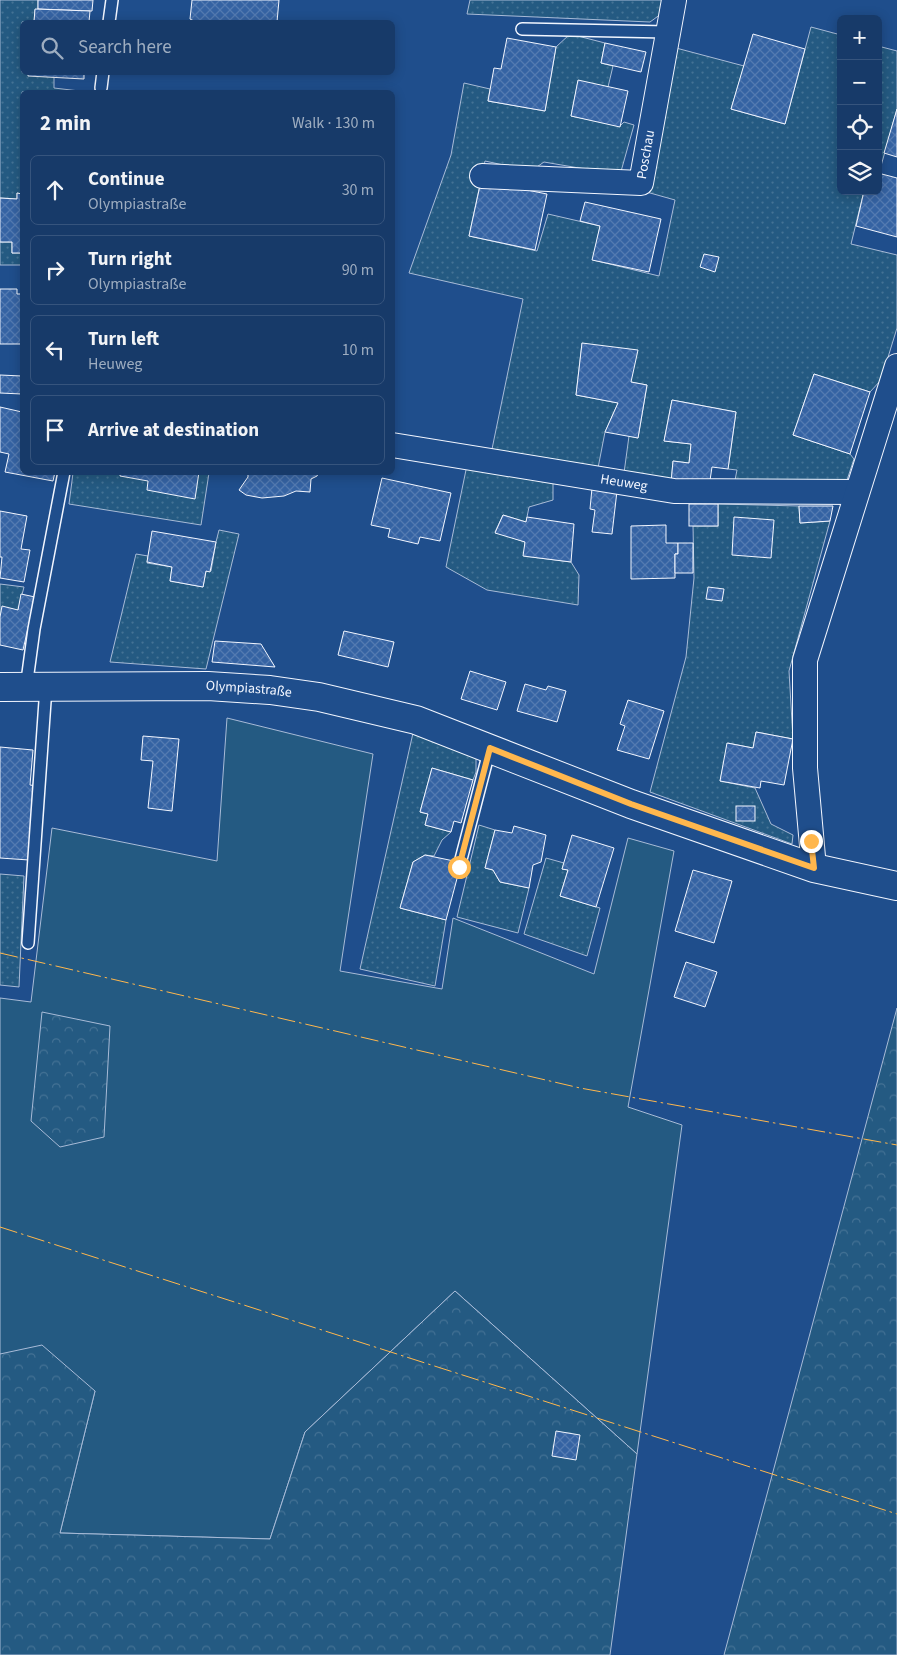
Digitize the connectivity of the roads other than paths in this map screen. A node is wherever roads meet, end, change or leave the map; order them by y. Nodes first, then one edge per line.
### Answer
1 (112, 0) edge
2 (674, 0) edge
3 (109, 20) edge
4 (522, 28) dead end
5 (667, 32) junction
6 (103, 75) edge
7 (102, 88) dead end
8 (482, 176) dead end
9 (897, 366) edge
10 (395, 445) edge
11 (63, 475) edge
12 (857, 492) junction
13 (24, 687) edge
14 (490, 748) junction
15 (459, 867) dead end
16 (814, 868) junction
17 (897, 886) edge
18 (28, 943) dead end

1 - 3 lane
2 - 5 street, Poschau
4 - 5 lane
5 - 8 street, Poschau
6 - 7 lane
9 - 12 street
10 - 12 street, Heuweg
11 - 13 lane
12 - 16 street
13 - 14 main road, Olympiastraße
13 - 18 lane
14 - 15 lane
14 - 16 main road, Olympiastraße
16 - 17 main road, Olympiastraße

